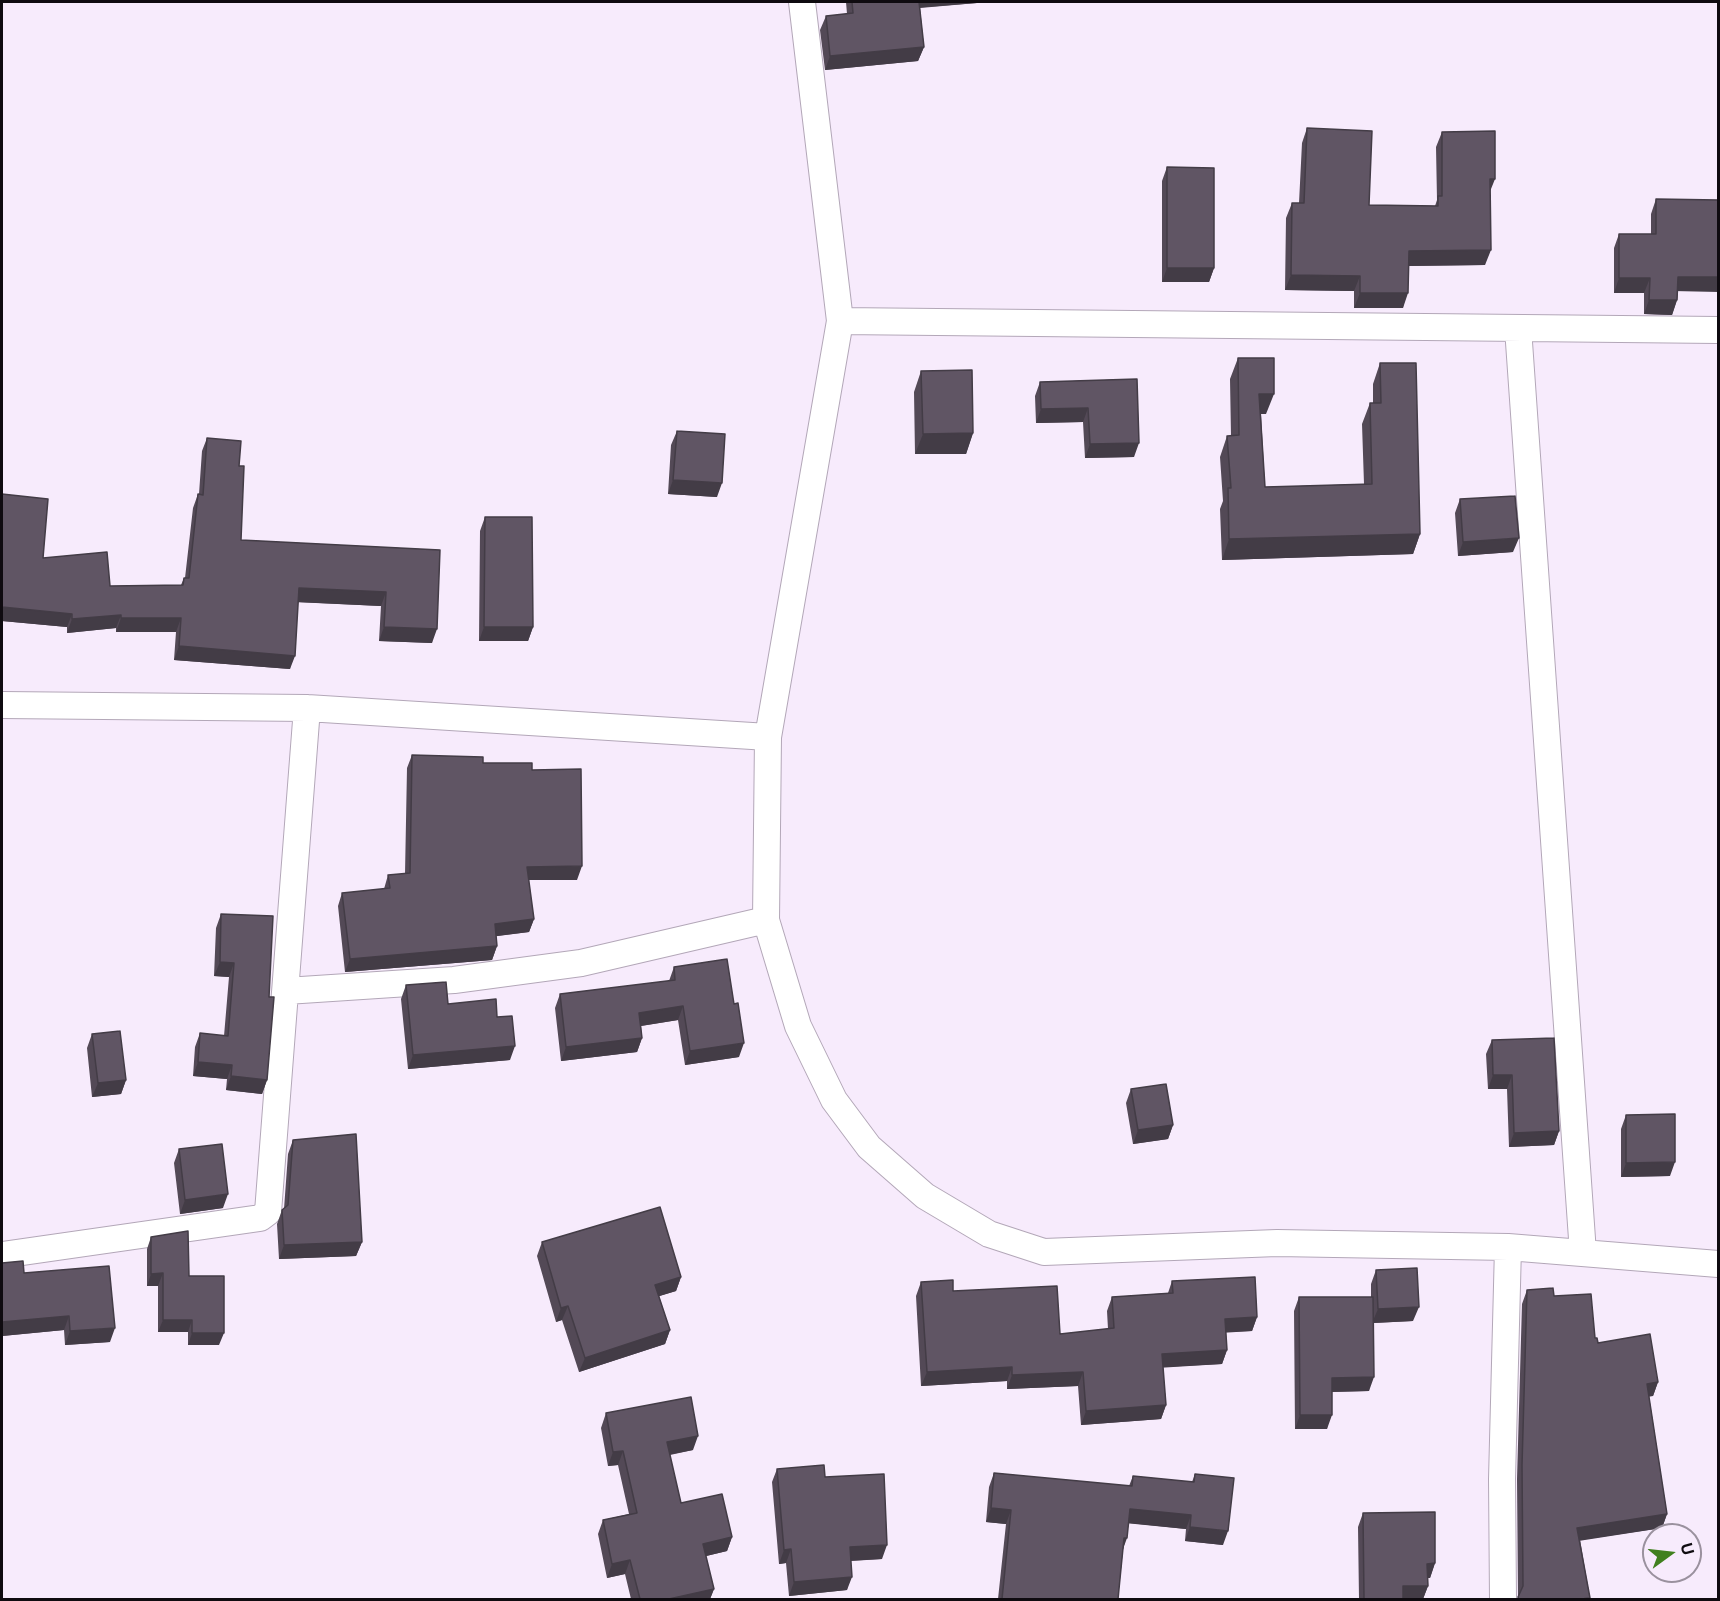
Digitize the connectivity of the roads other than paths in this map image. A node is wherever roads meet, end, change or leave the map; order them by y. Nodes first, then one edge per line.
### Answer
1 (802, 2) edge
2 (840, 321) junction
3 (1518, 328) junction
4 (1719, 330) edge
5 (2, 705) edge
6 (307, 708) junction
7 (768, 737) junction
8 (766, 920) junction
9 (286, 991) junction
10 (1508, 1247) junction
11 (1583, 1253) junction
12 (2, 1255) edge
13 (1719, 1264) edge
14 (1503, 1599) edge

1 - 2 street
2 - 3 street
2 - 7 street
3 - 4 street
3 - 11 street
5 - 6 street
6 - 7 street
6 - 9 street
7 - 8 street
8 - 9 street
8 - 10 street
9 - 12 street
10 - 11 street
10 - 14 street
11 - 13 street

